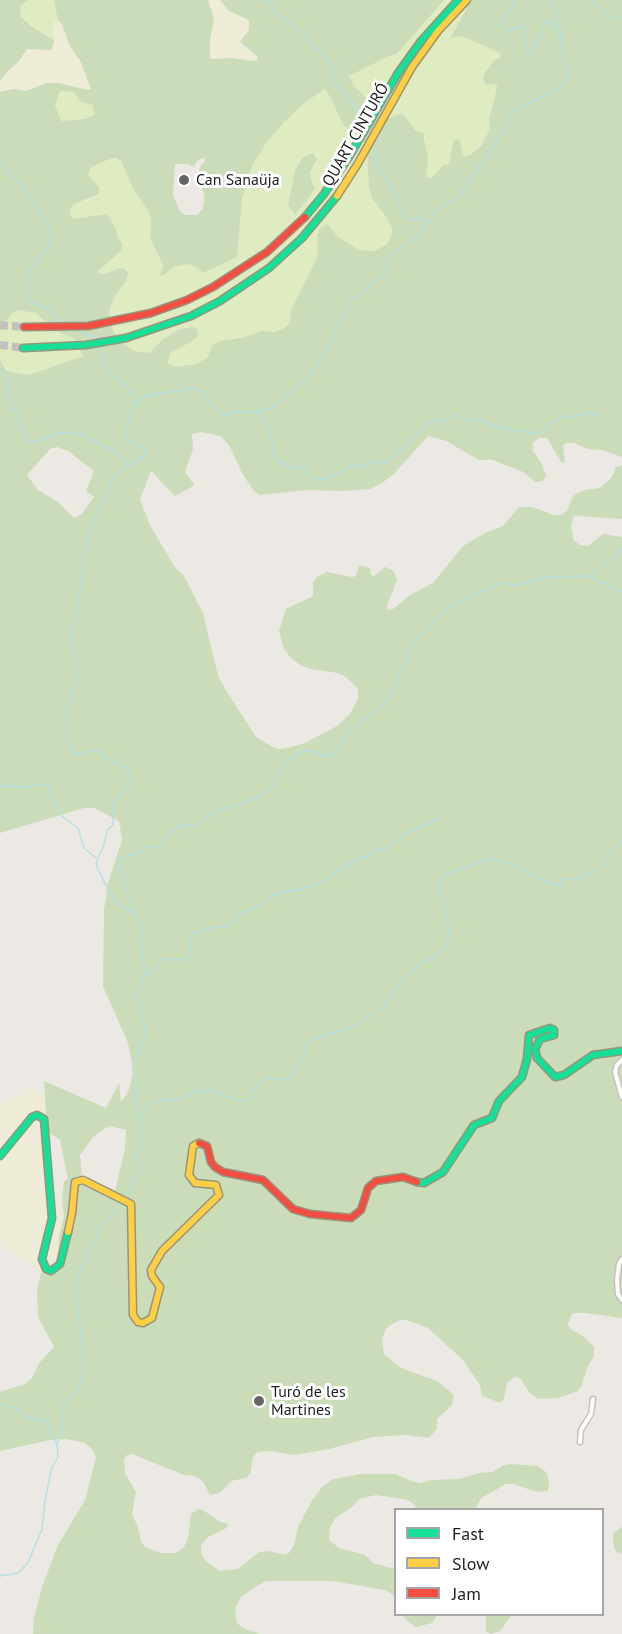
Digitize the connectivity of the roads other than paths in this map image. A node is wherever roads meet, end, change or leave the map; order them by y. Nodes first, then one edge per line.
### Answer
1 (467, 0) edge
2 (459, 2) edge
3 (24, 327) tunnel mouth
4 (23, 348) tunnel mouth
5 (622, 1051) edge
6 (622, 1060) edge
7 (622, 1097) edge
8 (0, 1156) edge
9 (622, 1259) edge
10 (622, 1300) edge
11 (592, 1399) dead end
12 (580, 1442) dead end

1 - 2 main road, QUART CINTURÓ
2 - 3 main road, QUART CINTURÓ
2 - 4 main road, QUART CINTURÓ
5 - 8 main road
6 - 7 street
9 - 10 street
11 - 12 street

